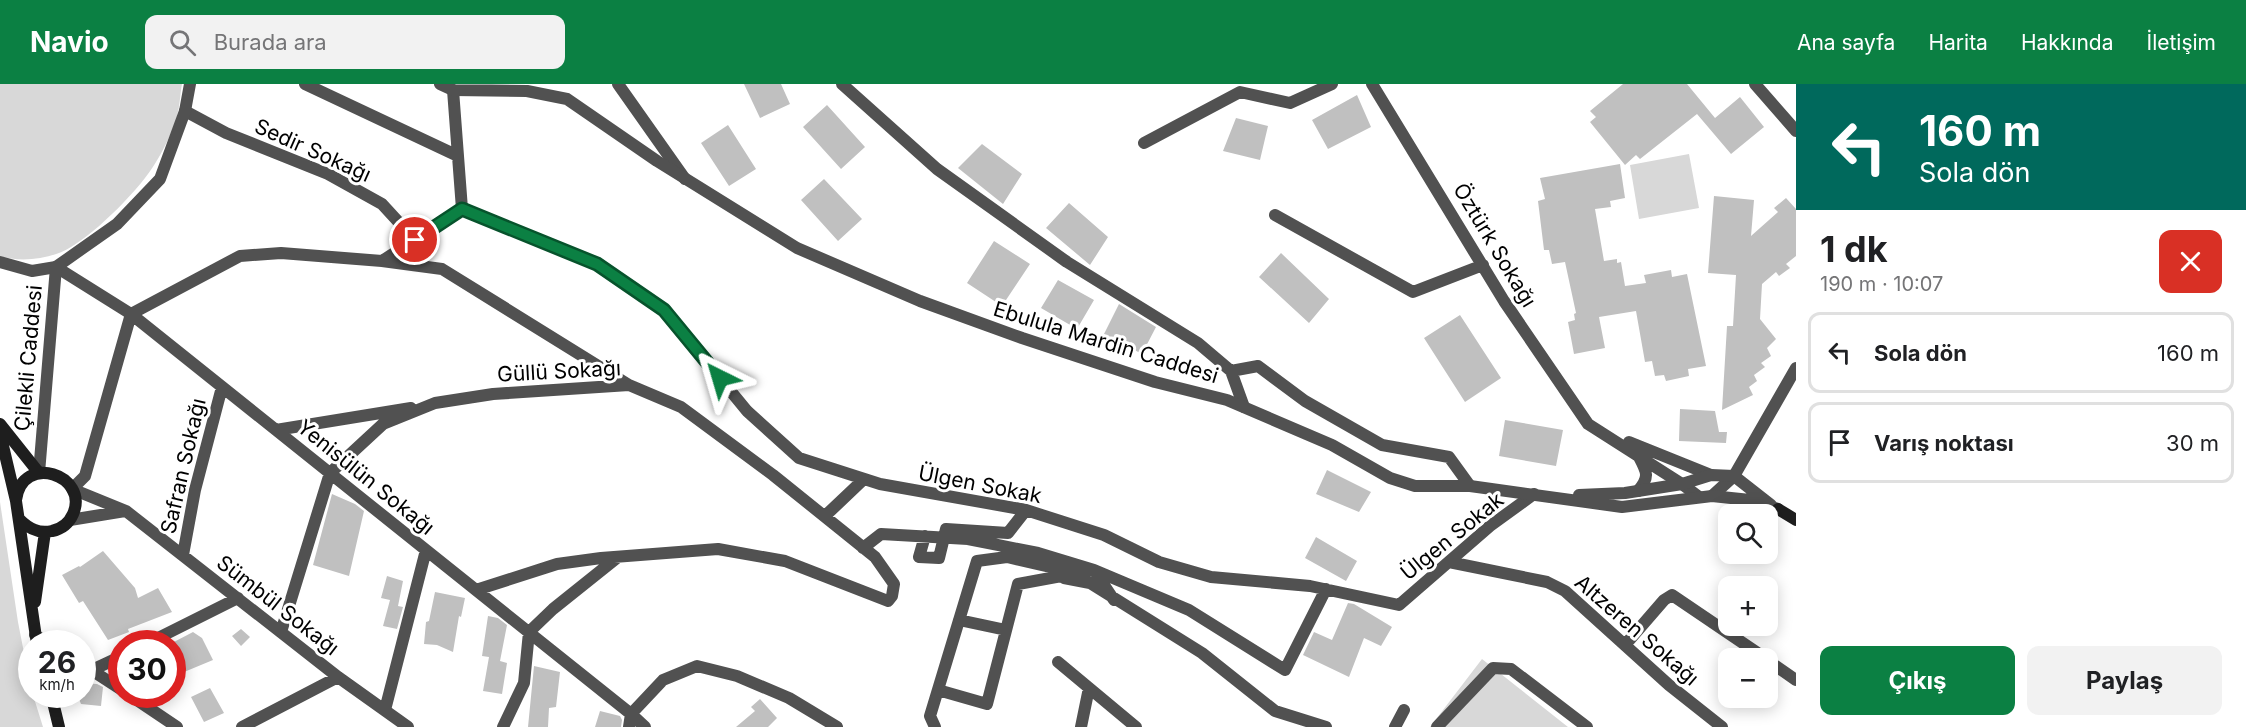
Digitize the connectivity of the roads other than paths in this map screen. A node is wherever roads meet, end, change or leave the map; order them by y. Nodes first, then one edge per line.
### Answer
1 (190, 84) edge
2 (305, 84) edge
3 (440, 84) edge
4 (618, 84) edge
5 (842, 84) edge
6 (1332, 84) edge
7 (1372, 84) edge
8 (1755, 84) edge
9 (453, 90) junction
10 (185, 111) junction
11 (1796, 131) edge
12 (1144, 144) dead end
13 (458, 156) junction
14 (686, 180) junction
15 (462, 209) junction
16 (1275, 214) dead end
17 (415, 240) junction
18 (382, 261) junction
19 (0, 262) edge
20 (1483, 265) junction
21 (57, 267) junction
22 (131, 314) junction
23 (1796, 368) edge
24 (1232, 371) junction
25 (629, 385) junction
26 (222, 387) junction
27 (435, 404) junction
28 (1244, 407) junction
29 (0, 424) edge
30 (1588, 424) junction
31 (276, 430) junction
32 (0, 433) edge
33 (1639, 456) junction
34 (39, 473) junction
35 (330, 473) junction
36 (1711, 475) junction
37 (1734, 476) junction
38 (864, 479) junction
39 (1682, 484) junction
40 (1470, 486) junction
41 (72, 489) junction
42 (1638, 491) junction
43 (1534, 495) junction
44 (1551, 496) junction
45 (1705, 496) junction
46 (16, 501) junction
47 (1762, 504) edge
48 (1771, 504) edge
49 (1778, 509) edge
50 (1026, 510) junction
51 (126, 511) junction
52 (825, 516) junction
53 (19, 519) junction
54 (70, 520) junction
55 (1796, 520) edge
56 (45, 532) junction
57 (925, 536) junction
58 (945, 537) junction
59 (864, 548) junction
60 (426, 550) junction
61 (183, 555) junction
62 (618, 558) junction
63 (1449, 562) junction
64 (1094, 570) junction
65 (1076, 573) junction
66 (1057, 577) junction
67 (1326, 589) junction
68 (476, 590) junction
69 (238, 598) junction
70 (1114, 600) junction
71 (34, 615) junction
72 (959, 620) junction
73 (35, 630) edge
74 (174, 630) edge
75 (1006, 630) junction
76 (281, 632) junction
77 (529, 632) junction
78 (1625, 645) junction
79 (1750, 648) edge
80 (1058, 662) dead end
81 (1778, 667) edge
82 (338, 677) junction
83 (1796, 680) edge
84 (1089, 688) junction
85 (938, 690) junction
86 (54, 708) edge
87 (149, 708) edge
88 (385, 710) junction
89 (1404, 710) dead end
90 (631, 714) junction
91 (59, 727) edge
92 (177, 727) edge
93 (242, 727) edge
94 (408, 727) edge
95 (503, 727) edge
96 (629, 727) edge
97 (645, 727) edge
98 (837, 727) edge
99 (935, 727) edge
100 (1081, 727) edge
101 (1136, 727) edge
102 (1326, 727) edge
103 (1395, 727) edge
104 (1437, 727) edge
105 (1587, 727) edge
106 (1722, 727) edge

1 - 10 street, Çilekli Caddesi
2 - 13 street
3 - 9 street, Ebulula Mardin Caddesi
4 - 14 street
5 - 24 street
6 - 12 street
7 - 20 street, Öztürk Sokağı
8 - 11 street
9 - 13 street
9 - 14 street, Ebulula Mardin Caddesi
10 - 17 street, Sedir Sokağı
10 - 21 street, Çilekli Caddesi
13 - 15 street
14 - 28 street, Ebulula Mardin Caddesi
15 - 17 street
15 - 38 street, Ülgen Sokak
16 - 20 street
17 - 18 street
18 - 22 street
18 - 25 street
19 - 21 street
20 - 30 street, Öztürk Sokağı
21 - 22 street, Yenisülün Sokağı
21 - 34 street, Çilekli Caddesi
22 - 26 street, Yenisülün Sokağı
22 - 41 street
23 - 37 street
24 - 28 street
24 - 40 street
25 - 27 street, Güllü Sokağı
25 - 52 street, Güllü Sokağı
26 - 31 street, Yenisülün Sokağı
26 - 61 street, Safran Sokağı
27 - 31 street, Güllü Sokağı
27 - 35 street, Güllü Sokağı
28 - 40 street, Ebulula Mardin Caddesi
29 - 34 main road
30 - 33 street, Öztürk Sokağı
30 - 36 street
31 - 35 street, Yenisülün Sokağı
32 - 46 main road
33 - 39 street, Öztürk Sokağı
33 - 42 street
34 - 41 main road
34 - 46 main road
35 - 60 street, Yenisülün Sokağı
35 - 76 street
36 - 37 street
36 - 39 street
37 - 45 street
37 - 48 street
38 - 50 street, Ülgen Sokak
38 - 52 street
39 - 42 street
39 - 45 street, Öztürk Sokağı
40 - 43 street, Ebulula Mardin Caddesi
41 - 51 street, Sümbül Sokağı
41 - 54 main road
42 - 44 street
43 - 44 street, Ebulula Mardin Caddesi
43 - 63 street, Ülgen Sokak
44 - 45 street, Ebulula Mardin Caddesi
45 - 47 street, Ebulula Mardin Caddesi
46 - 53 main road
49 - 55 main road, Ebulula Mardin Caddesi
50 - 58 street
50 - 67 street, Ülgen Sokak
51 - 54 street
51 - 61 street, Sümbül Sokağı
52 - 59 street, Güllü Sokağı
53 - 56 main road
53 - 71 main road
54 - 56 main road
56 - 71 main road
57 - 58 street
57 - 58 street
57 - 59 street
58 - 64 street
59 - 62 street, Güllü Sokağı
60 - 68 street, Yenisülün Sokağı
60 - 88 street
61 - 69 street, Sümbül Sokağı
62 - 68 street
62 - 77 street
63 - 67 street, Ülgen Sokak
63 - 78 street, Altzeren Sokağı
64 - 65 street
64 - 67 street
64 - 70 street
65 - 66 street
65 - 72 street
66 - 70 street
66 - 75 street
68 - 77 street, Yenisülün Sokağı
69 - 74 street
69 - 76 street, Sümbül Sokağı
70 - 102 street
71 - 73 main road
72 - 75 street
72 - 85 street
75 - 85 street
76 - 82 street, Sümbül Sokağı
77 - 90 street, Yenisülün Sokağı
77 - 95 street
78 - 79 street
78 - 106 street, Altzeren Sokağı
80 - 84 street
81 - 83 street
82 - 88 street, Sümbül Sokağı
82 - 93 street
84 - 100 street
84 - 101 street
85 - 99 street
86 - 91 main road
87 - 92 street
88 - 94 street, Sümbül Sokağı
89 - 103 street
90 - 96 street
90 - 97 street, Yenisülün Sokağı
90 - 98 street
104 - 105 street

